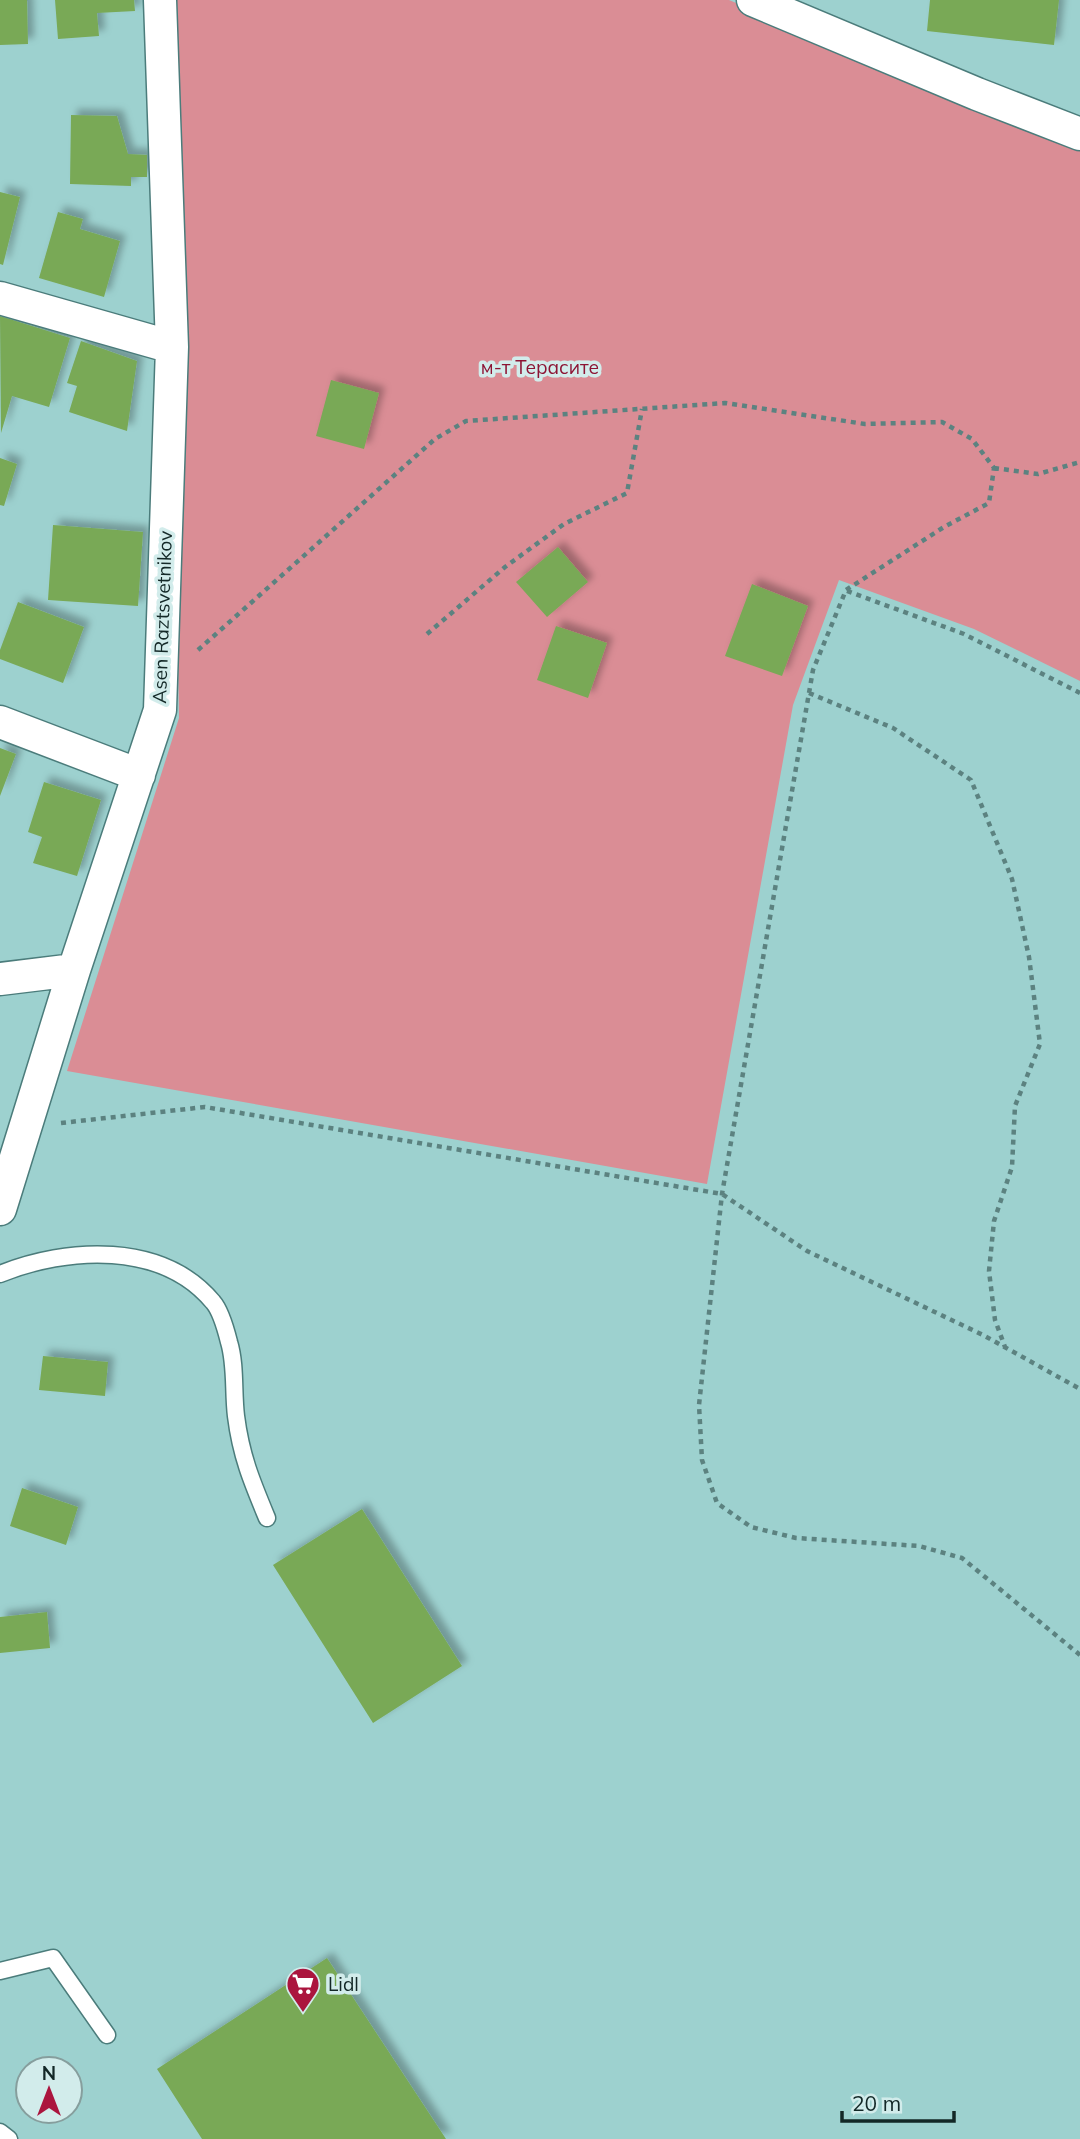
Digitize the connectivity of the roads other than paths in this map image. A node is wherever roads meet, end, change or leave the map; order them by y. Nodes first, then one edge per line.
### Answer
1 (160, 0) edge
2 (753, 0) edge
3 (1080, 134) edge
4 (0, 298) edge
5 (172, 347) junction
6 (0, 722) edge
7 (139, 775) junction
8 (74, 970) junction
9 (0, 979) edge
10 (0, 1209) edge
11 (0, 1274) edge
12 (267, 1518) dead end
13 (0, 1971) edge
14 (107, 2035) dead end
15 (0, 2132) edge
16 (9, 2139) edge

1 - 5 street, Asen Raztsvetnikov
2 - 3 street
4 - 5 street
5 - 7 street, Asen Raztsvetnikov
6 - 7 street
7 - 8 street, Asen Raztsvetnikov
8 - 9 street
8 - 10 street, Asen Raztsvetnikov
11 - 12 lane
13 - 14 lane
15 - 16 lane

